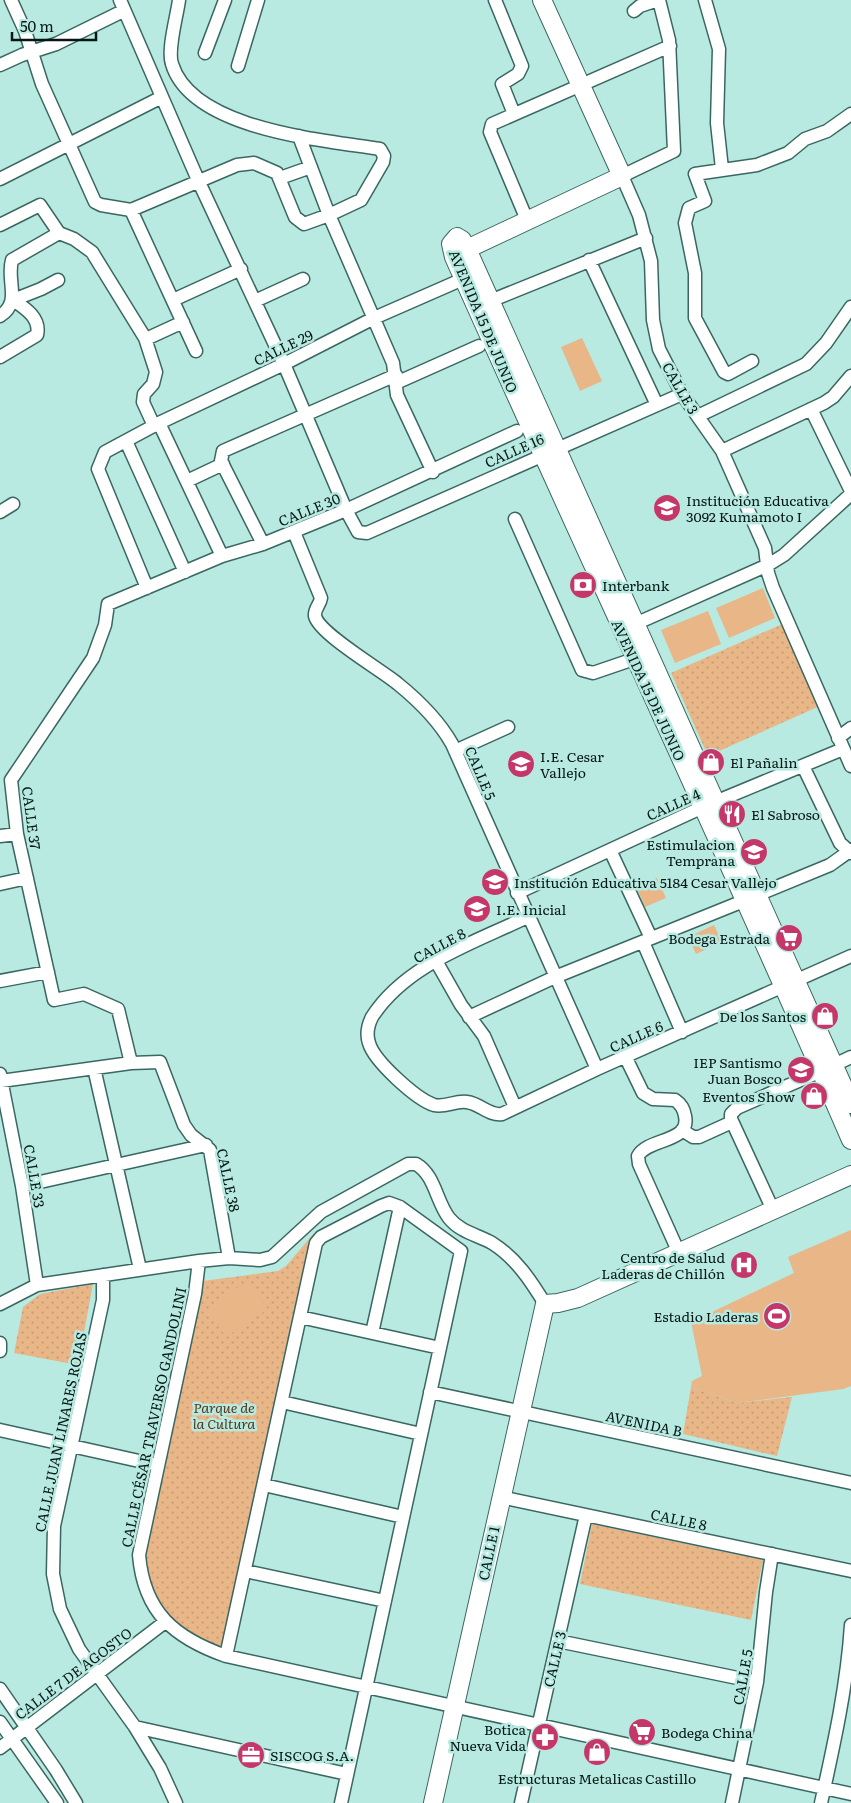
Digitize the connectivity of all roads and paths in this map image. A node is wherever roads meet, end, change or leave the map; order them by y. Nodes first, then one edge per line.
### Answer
1 (11, 0) edge
2 (180, 0) edge
3 (225, 0) edge
4 (258, 0) edge
5 (495, 0) edge
6 (542, 0) edge
7 (659, 0) edge
8 (704, 0) edge
9 (122, 5) edge
10 (634, 11) dead end
11 (670, 46) junction
12 (32, 53) junction
13 (205, 53) dead end
14 (0, 65) edge
15 (238, 66) dead end
16 (580, 85) junction
17 (162, 97) junction
18 (514, 114) junction
19 (851, 114) edge
20 (299, 136) junction
21 (70, 145) junction
22 (311, 167) junction
23 (722, 169) junction
24 (622, 176) junction
25 (280, 178) junction
26 (0, 179) edge
27 (198, 180) junction
28 (131, 210) junction
29 (329, 216) junction
30 (527, 220) junction
31 (0, 224) edge
32 (59, 233) junction
33 (646, 238) junction
34 (589, 260) junction
35 (241, 269) junction
36 (471, 276) junction
37 (303, 279) dead end
38 (58, 280) dead end
39 (13, 300) junction
40 (173, 300) junction
41 (255, 301) junction
42 (490, 301) junction
43 (851, 307) edge
44 (0, 316) edge
45 (374, 318) junction
46 (183, 322) junction
47 (146, 339) junction
48 (479, 346) dead end
49 (196, 351) dead end
50 (0, 357) edge
51 (752, 361) dead end
52 (284, 364) junction
53 (851, 376) edge
54 (396, 379) junction
55 (682, 394) junction
56 (657, 405) junction
57 (811, 409) junction
58 (304, 415) junction
59 (698, 416) junction
60 (157, 424) junction
61 (517, 431) dead end
62 (126, 441) junction
63 (550, 451) junction
64 (722, 451) junction
65 (223, 464) junction
66 (432, 472) junction
67 (186, 481) junction
68 (851, 493) edge
69 (13, 504) dead end
70 (346, 510) junction
71 (0, 512) edge
72 (515, 519) dead end
73 (294, 532) junction
74 (263, 544) junction
75 (222, 556) junction
76 (768, 565) junction
77 (185, 572) junction
78 (147, 588) junction
79 (108, 604) joint
80 (635, 624) junction
81 (634, 659) junction
82 (508, 727) dead end
83 (851, 728) edge
84 (841, 743) junction
85 (455, 751) junction
86 (803, 766) junction
87 (851, 766) edge
88 (709, 804) junction
89 (17, 834) junction
90 (0, 836) edge
91 (610, 850) junction
92 (851, 852) edge
93 (27, 878) junction
94 (0, 884) edge
95 (517, 893) junction
96 (751, 897) junction
97 (527, 918) junction
98 (647, 940) junction
99 (851, 956) edge
100 (436, 961) junction
101 (48, 972) junction
102 (555, 977) junction
103 (0, 980) edge
104 (790, 983) junction
105 (469, 1017) junction
106 (682, 1032) junction
107 (851, 1057) edge
108 (626, 1058) junction
109 (131, 1063) junction
110 (94, 1068) junction
111 (828, 1068) junction
112 (597, 1069) junction
113 (1, 1077) edge
114 (431, 1104) joint
115 (851, 1104) edge
116 (515, 1107) junction
117 (732, 1122) junction
118 (682, 1130) junction
119 (851, 1140) edge
120 (206, 1145) junction
121 (117, 1165) junction
122 (851, 1175) edge
123 (22, 1186) junction
124 (400, 1207) junction
125 (774, 1210) junction
126 (679, 1253) junction
127 (229, 1258) junction
128 (199, 1261) junction
129 (140, 1269) junction
130 (103, 1275) junction
131 (37, 1285) junction
132 (0, 1304) edge
133 (545, 1304) junction
134 (300, 1317) junction
135 (372, 1333) junction
136 (0, 1343) edge
137 (440, 1348) junction
138 (0, 1351) edge
139 (430, 1392) junction
140 (282, 1402) junction
141 (520, 1412) junction
142 (0, 1430) edge
143 (421, 1434) junction
144 (71, 1446) junction
145 (157, 1465) junction
146 (851, 1483) edge
147 (264, 1485) junction
148 (500, 1497) junction
149 (586, 1515) junction
150 (403, 1517) junction
151 (772, 1554) junction
152 (245, 1571) junction
153 (851, 1571) edge
154 (385, 1601) junction
155 (165, 1622) junction
156 (851, 1625) edge
157 (558, 1641) junction
158 (226, 1656) junction
159 (96, 1674) junction
160 (757, 1682) junction
161 (366, 1686) junction
162 (0, 1689) edge
163 (455, 1706) junction
164 (0, 1722) edge
165 (539, 1724) junction
166 (135, 1726) junction
167 (26, 1728) junction
168 (12, 1739) junction
169 (0, 1748) edge
170 (739, 1769) junction
171 (347, 1774) junction
172 (824, 1788) junction
173 (851, 1794) edge
174 (57, 1803) edge
175 (76, 1803) edge
176 (176, 1803) edge
177 (340, 1803) edge
178 (433, 1803) edge
179 (521, 1803) edge
180 (732, 1803) edge
181 (821, 1803) edge

1 - 12 street
2 - 20 street
3 - 13 street
4 - 15 street
5 - 18 street
6 - 16 street, CALLE 3
7 - 10 street
7 - 11 street
8 - 23 street
9 - 12 street
9 - 17 street
11 - 16 street
11 - 24 street
12 - 14 street
12 - 21 street
16 - 18 street
16 - 24 street, CALLE 3
17 - 21 street
17 - 27 street
18 - 30 street
19 - 23 street
20 - 22 street
20 - 29 street
21 - 26 street
21 - 28 street
22 - 25 street
22 - 29 street
23 - 51 street
24 - 30 street
24 - 33 street, CALLE 3
25 - 27 street
25 - 29 street
27 - 28 street
27 - 35 street
28 - 40 street
29 - 45 street
30 - 36 street, AVENIDA 15 DE JUNIO
31 - 32 street
32 - 39 street
32 - 47 street
33 - 34 street
33 - 55 street, CALLE 3
34 - 42 street
34 - 56 street
35 - 40 street
35 - 41 street
36 - 42 street, AVENIDA 15 DE JUNIO
36 - 45 street, CALLE 29
36 - 63 street, AVENIDA 15 DE JUNIO
37 - 41 street
38 - 39 street
39 - 44 street
39 - 50 street
40 - 46 street
41 - 52 street
42 - 63 street, AVENIDA 15 DE JUNIO
43 - 59 street
45 - 52 street, CALLE 29
45 - 54 street
46 - 47 street
46 - 49 street
47 - 60 street
48 - 54 street
52 - 58 street
52 - 60 street, CALLE 29
53 - 57 street
54 - 58 street
54 - 66 street
55 - 56 street, CALLE 16
55 - 59 street, CALLE 3
56 - 63 street, CALLE 16
57 - 64 street
57 - 68 street
58 - 65 street
58 - 70 street
59 - 64 street, CALLE 3
60 - 62 street, CALLE 29
60 - 67 street
61 - 66 street, CALLE 30
62 - 77 street
62 - 78 street, CALLE 29
63 - 70 street, CALLE 16
63 - 80 street, AVENIDA 15 DE JUNIO
63 - 81 street, AVENIDA 15 DE JUNIO
64 - 76 street, CALLE 3
65 - 67 street
65 - 74 street
66 - 70 street, CALLE 30
67 - 75 street
68 - 76 street
69 - 71 street
70 - 73 street, CALLE 30
72 - 81 street
73 - 74 street, CALLE 30
73 - 85 street, CALLE 5
74 - 75 street, CALLE 30
75 - 77 street, CALLE 30
76 - 80 street
76 - 84 street, CALLE 3
77 - 78 street, CALLE 30
78 - 79 street, CALLE 30
79 - 89 street, CALLE 37
80 - 88 street, AVENIDA 15 DE JUNIO
81 - 88 street, AVENIDA 15 DE JUNIO
82 - 85 street
83 - 84 street, CALLE 4
84 - 86 street, CALLE 4
84 - 87 street, CALLE 3
85 - 95 street, CALLE 5
86 - 88 street, CALLE 4
86 - 92 street
88 - 91 street, CALLE 4
88 - 96 street, AVENIDA 15 DE JUNIO
89 - 90 street
89 - 93 street, CALLE 37
91 - 95 street, CALLE 4
91 - 98 street
92 - 96 street
93 - 94 street
93 - 101 street, CALLE 37
95 - 97 street, CALLE 5
96 - 98 street
96 - 104 street, AVENIDA 15 DE JUNIO
97 - 100 street, CALLE 8
97 - 102 street, CALLE 5
98 - 102 street
98 - 106 street
99 - 104 street, CALLE 6
100 - 105 street
100 - 114 street, CALLE 8
101 - 103 street
101 - 109 street, CALLE 37
102 - 105 street
102 - 112 street, CALLE 5
104 - 106 street, CALLE 6
104 - 111 street, AVENIDA 15 DE JUNIO
105 - 116 street
106 - 108 street, CALLE 6
107 - 111 street
108 - 112 street, CALLE 6
108 - 118 street
109 - 110 street
109 - 120 street, CALLE 38
110 - 113 street
110 - 121 street
111 - 115 street, AVENIDA 15 DE JUNIO
111 - 117 street
111 - 119 street, AVENIDA 15 DE JUNIO
112 - 116 street, CALLE 6
113 - 123 street, CALLE 33
114 - 116 street, CALLE 6
117 - 118 street
117 - 125 street
118 - 126 street
120 - 121 street
120 - 127 street, CALLE 38
121 - 123 street
121 - 129 street
122 - 125 street
123 - 131 street, CALLE 33
124 - 134 street
124 - 135 street
124 - 137 street
125 - 126 street
126 - 133 street
127 - 128 street
127 - 133 street
128 - 129 street
128 - 145 street, CALLE CÉSAR TRAVERSO GANDOLINI
129 - 130 street
130 - 131 street
130 - 144 street, CALLE JUAN LINARES ROJAS
131 - 132 street
133 - 141 street, CALLE 1
134 - 135 street
134 - 140 street
135 - 137 street
136 - 138 street
137 - 139 street
139 - 141 street, AVENIDA B
139 - 143 street
140 - 143 street
140 - 147 street
141 - 146 street, AVENIDA B
141 - 148 street, CALLE 1
142 - 144 street
143 - 150 street
144 - 145 street
144 - 159 street, CALLE JUAN LINARES ROJAS
145 - 155 street, CALLE CÉSAR TRAVERSO GANDOLINI
147 - 150 street
147 - 152 street
148 - 149 street, CALLE 8
148 - 163 street, CALLE 1
149 - 151 street, CALLE 8
149 - 157 street, CALLE 3
150 - 154 street
151 - 153 street, CALLE 8
151 - 160 street, CALLE 5
152 - 154 street
152 - 158 street
154 - 161 street
155 - 158 street, CALLE CÉSAR TRAVERSO GANDOLINI
155 - 159 street, CALLE 7 DE AGOSTO
156 - 172 street
157 - 160 street
157 - 165 street, CALLE 3
158 - 161 street, CALLE CÉSAR TRAVERSO GANDOLINI
159 - 166 street, CALLE JUAN LINARES ROJAS
159 - 167 street, CALLE 7 DE AGOSTO
160 - 170 street, CALLE 5
161 - 163 street, CALLE CÉSAR TRAVERSO GANDOLINI
161 - 171 street
162 - 167 street
163 - 165 street, CALLE CÉSAR TRAVERSO GANDOLINI
163 - 178 street, CALLE 1
164 - 168 street
165 - 170 street, CALLE CÉSAR TRAVERSO GANDOLINI
165 - 179 street, CALLE 3
166 - 171 street
166 - 176 street, CALLE JUAN LINARES ROJAS
167 - 168 street, CALLE 7 DE AGOSTO
167 - 175 street
168 - 169 street, CALLE 7 DE AGOSTO
168 - 174 street
170 - 172 street, CALLE CÉSAR TRAVERSO GANDOLINI
170 - 180 street, CALLE 5
171 - 177 street
172 - 173 street, CALLE CÉSAR TRAVERSO GANDOLINI
172 - 181 street

